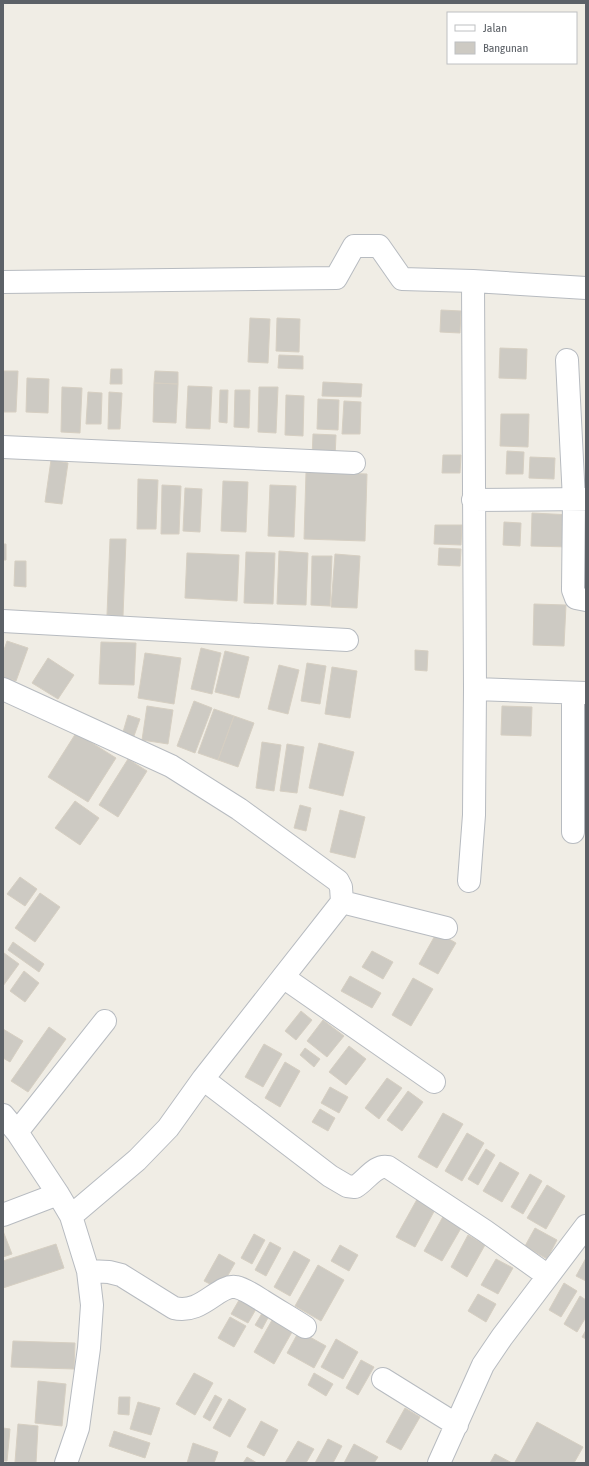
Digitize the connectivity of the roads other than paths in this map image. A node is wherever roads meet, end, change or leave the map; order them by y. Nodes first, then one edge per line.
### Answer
1 (473, 281) junction
2 (3, 282) edge
3 (586, 288) edge
4 (567, 360) dead end
5 (577, 396) edge
6 (3, 447) edge
7 (354, 463) dead end
8 (473, 500) junction
9 (580, 500) edge
10 (586, 600) edge
11 (3, 621) edge
12 (347, 640) dead end
13 (3, 688) edge
14 (475, 689) junction
15 (579, 693) edge
16 (573, 832) dead end
17 (469, 881) dead end
18 (342, 902) junction
19 (446, 928) dead end
20 (283, 977) junction
21 (105, 1021) dead end
22 (204, 1079) junction
23 (434, 1082) dead end
24 (3, 1115) edge
25 (17, 1132) junction
26 (58, 1194) junction
27 (4, 1214) edge
28 (71, 1216) junction
29 (586, 1226) edge
30 (88, 1271) junction
31 (548, 1276) junction
32 (305, 1327) dead end
33 (383, 1379) dead end
34 (456, 1425) junction
35 (66, 1463) edge
36 (439, 1463) edge

1 - 2 street
1 - 3 street
1 - 8 street
4 - 5 street
5 - 9 street
6 - 7 street
8 - 9 street
8 - 14 street
9 - 10 street
11 - 12 street
13 - 18 street
14 - 15 street
14 - 17 street
15 - 16 street
18 - 19 street
18 - 20 street
20 - 22 street
20 - 23 street
21 - 25 street
22 - 28 street
22 - 31 street
24 - 25 street
25 - 26 street
26 - 27 street
26 - 28 street
28 - 30 street
29 - 31 street
30 - 32 street
30 - 35 street
31 - 34 street
33 - 34 street
34 - 36 street

